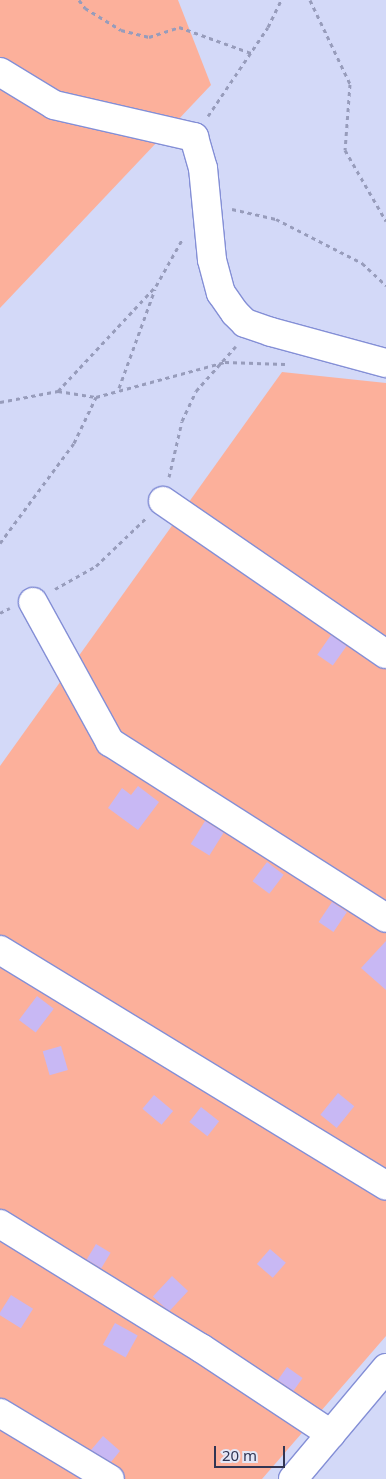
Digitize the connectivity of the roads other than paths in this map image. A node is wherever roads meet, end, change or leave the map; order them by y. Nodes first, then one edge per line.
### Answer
1 (0, 72) edge
2 (386, 363) edge
3 (163, 501) dead end
4 (32, 602) dead end
5 (386, 654) edge
6 (386, 918) edge
7 (0, 950) edge
8 (386, 1186) edge
9 (0, 1224) edge
10 (386, 1368) edge
11 (0, 1414) edge
12 (331, 1434) junction
13 (110, 1479) edge
14 (293, 1479) edge

1 - 2 street
3 - 5 street
4 - 6 street
7 - 8 street
9 - 12 street
10 - 12 street
11 - 13 street
12 - 14 street

